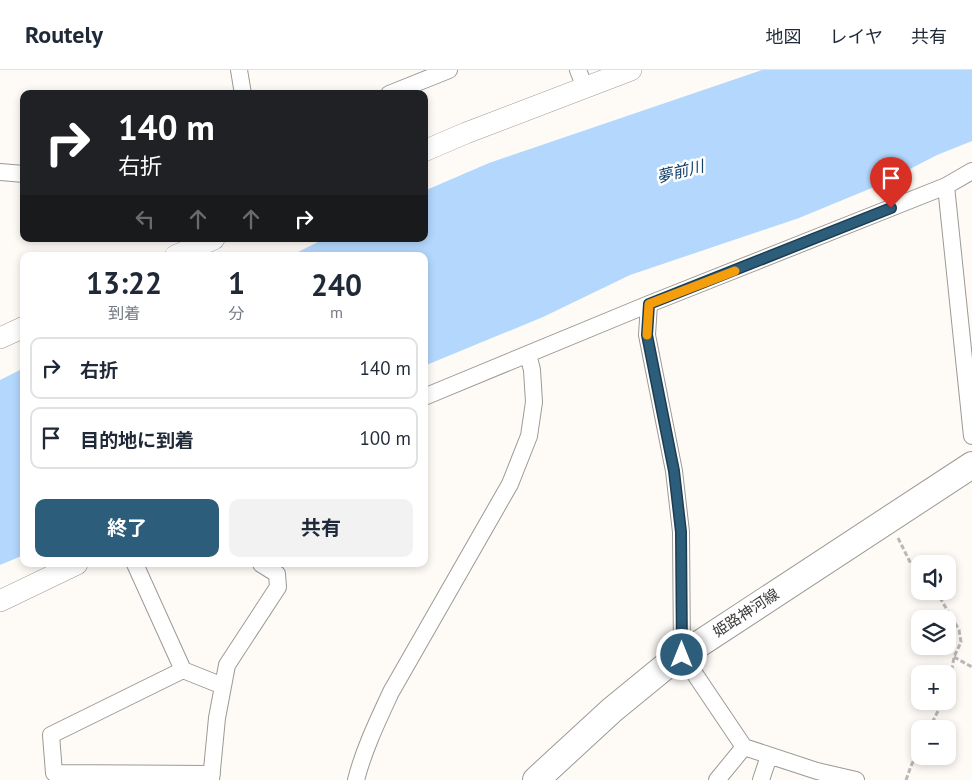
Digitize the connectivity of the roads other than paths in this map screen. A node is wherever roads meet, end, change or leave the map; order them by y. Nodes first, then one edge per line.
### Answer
1 (238, 70) edge
2 (449, 70) edge
3 (631, 70) edge
4 (581, 79) edge
5 (242, 90) edge
6 (399, 90) edge
7 (428, 149) edge
8 (972, 170) edge
9 (0, 172) edge
10 (20, 174) edge
11 (946, 186) junction
12 (207, 242) edge
13 (184, 252) edge
14 (649, 304) junction
15 (20, 328) edge
16 (0, 338) edge
17 (528, 354) junction
18 (428, 395) edge
19 (972, 436) edge
20 (972, 465) edge
21 (71, 567) edge
22 (136, 567) edge
23 (266, 567) edge
24 (0, 601) edge
25 (682, 655) junction
26 (183, 670) junction
27 (223, 686) junction
28 (744, 747) junction
29 (769, 756) junction
30 (212, 777) edge
31 (356, 780) edge
32 (536, 780) edge
33 (717, 780) edge
34 (762, 780) edge
35 (856, 780) edge

1 - 5 street
2 - 6 street
3 - 4 street
4 - 7 street
8 - 11 street
9 - 10 street
11 - 14 street
11 - 19 street
12 - 13 street
14 - 17 street
14 - 25 street
15 - 16 street
17 - 18 street
17 - 31 street
20 - 25 main road, 姫路神河線
21 - 24 street
22 - 26 street
23 - 27 street
25 - 28 street
25 - 32 main road, 姫路神河線
26 - 27 street
26 - 30 street
27 - 30 street
28 - 29 street
28 - 33 street
29 - 34 street
29 - 35 street

